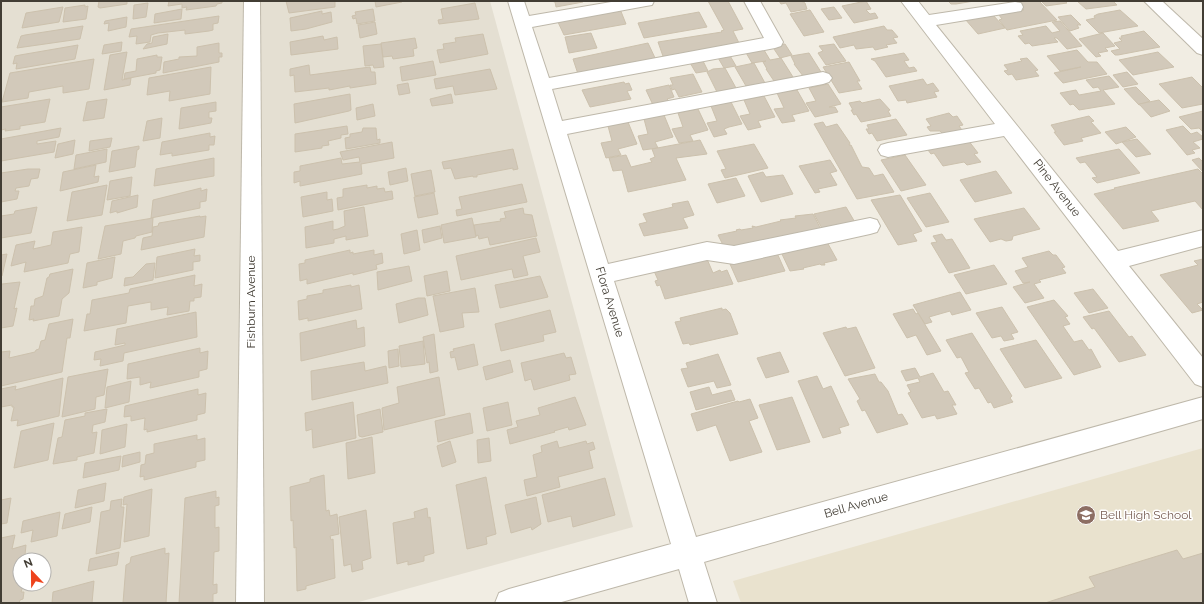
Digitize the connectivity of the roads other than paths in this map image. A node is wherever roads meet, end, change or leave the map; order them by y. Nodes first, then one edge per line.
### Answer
1 (252, 1) edge
2 (516, 1) edge
3 (646, 1) edge
4 (752, 1) edge
5 (910, 1) edge
6 (1152, 1) edge
7 (1015, 6) dead end
8 (925, 21) junction
9 (522, 23) junction
10 (1203, 49) edge
11 (823, 78) dead end
12 (542, 85) junction
13 (555, 128) junction
14 (1009, 128) junction
15 (888, 150) dead end
16 (870, 226) dead end
17 (1203, 238) edge
18 (1114, 261) junction
19 (601, 275) junction
20 (1203, 376) edge
21 (1203, 408) edge
22 (688, 553) junction
23 (250, 603) edge
24 (509, 603) edge
25 (704, 603) edge

1 - 23 street, Fishburn Avenue
2 - 9 street, Flora Avenue
3 - 9 street
4 - 12 street
5 - 8 street, Pine Avenue
6 - 10 street
7 - 8 street
8 - 14 street, Pine Avenue
9 - 12 street, Flora Avenue
11 - 13 street
12 - 13 street, Flora Avenue
13 - 19 street, Flora Avenue
14 - 15 street
14 - 18 street, Pine Avenue
16 - 19 street
17 - 18 street
18 - 20 street, Pine Avenue
19 - 22 street, Flora Avenue
21 - 22 street, Bell Avenue
22 - 24 street, Bell Avenue
22 - 25 street, Flora Avenue

